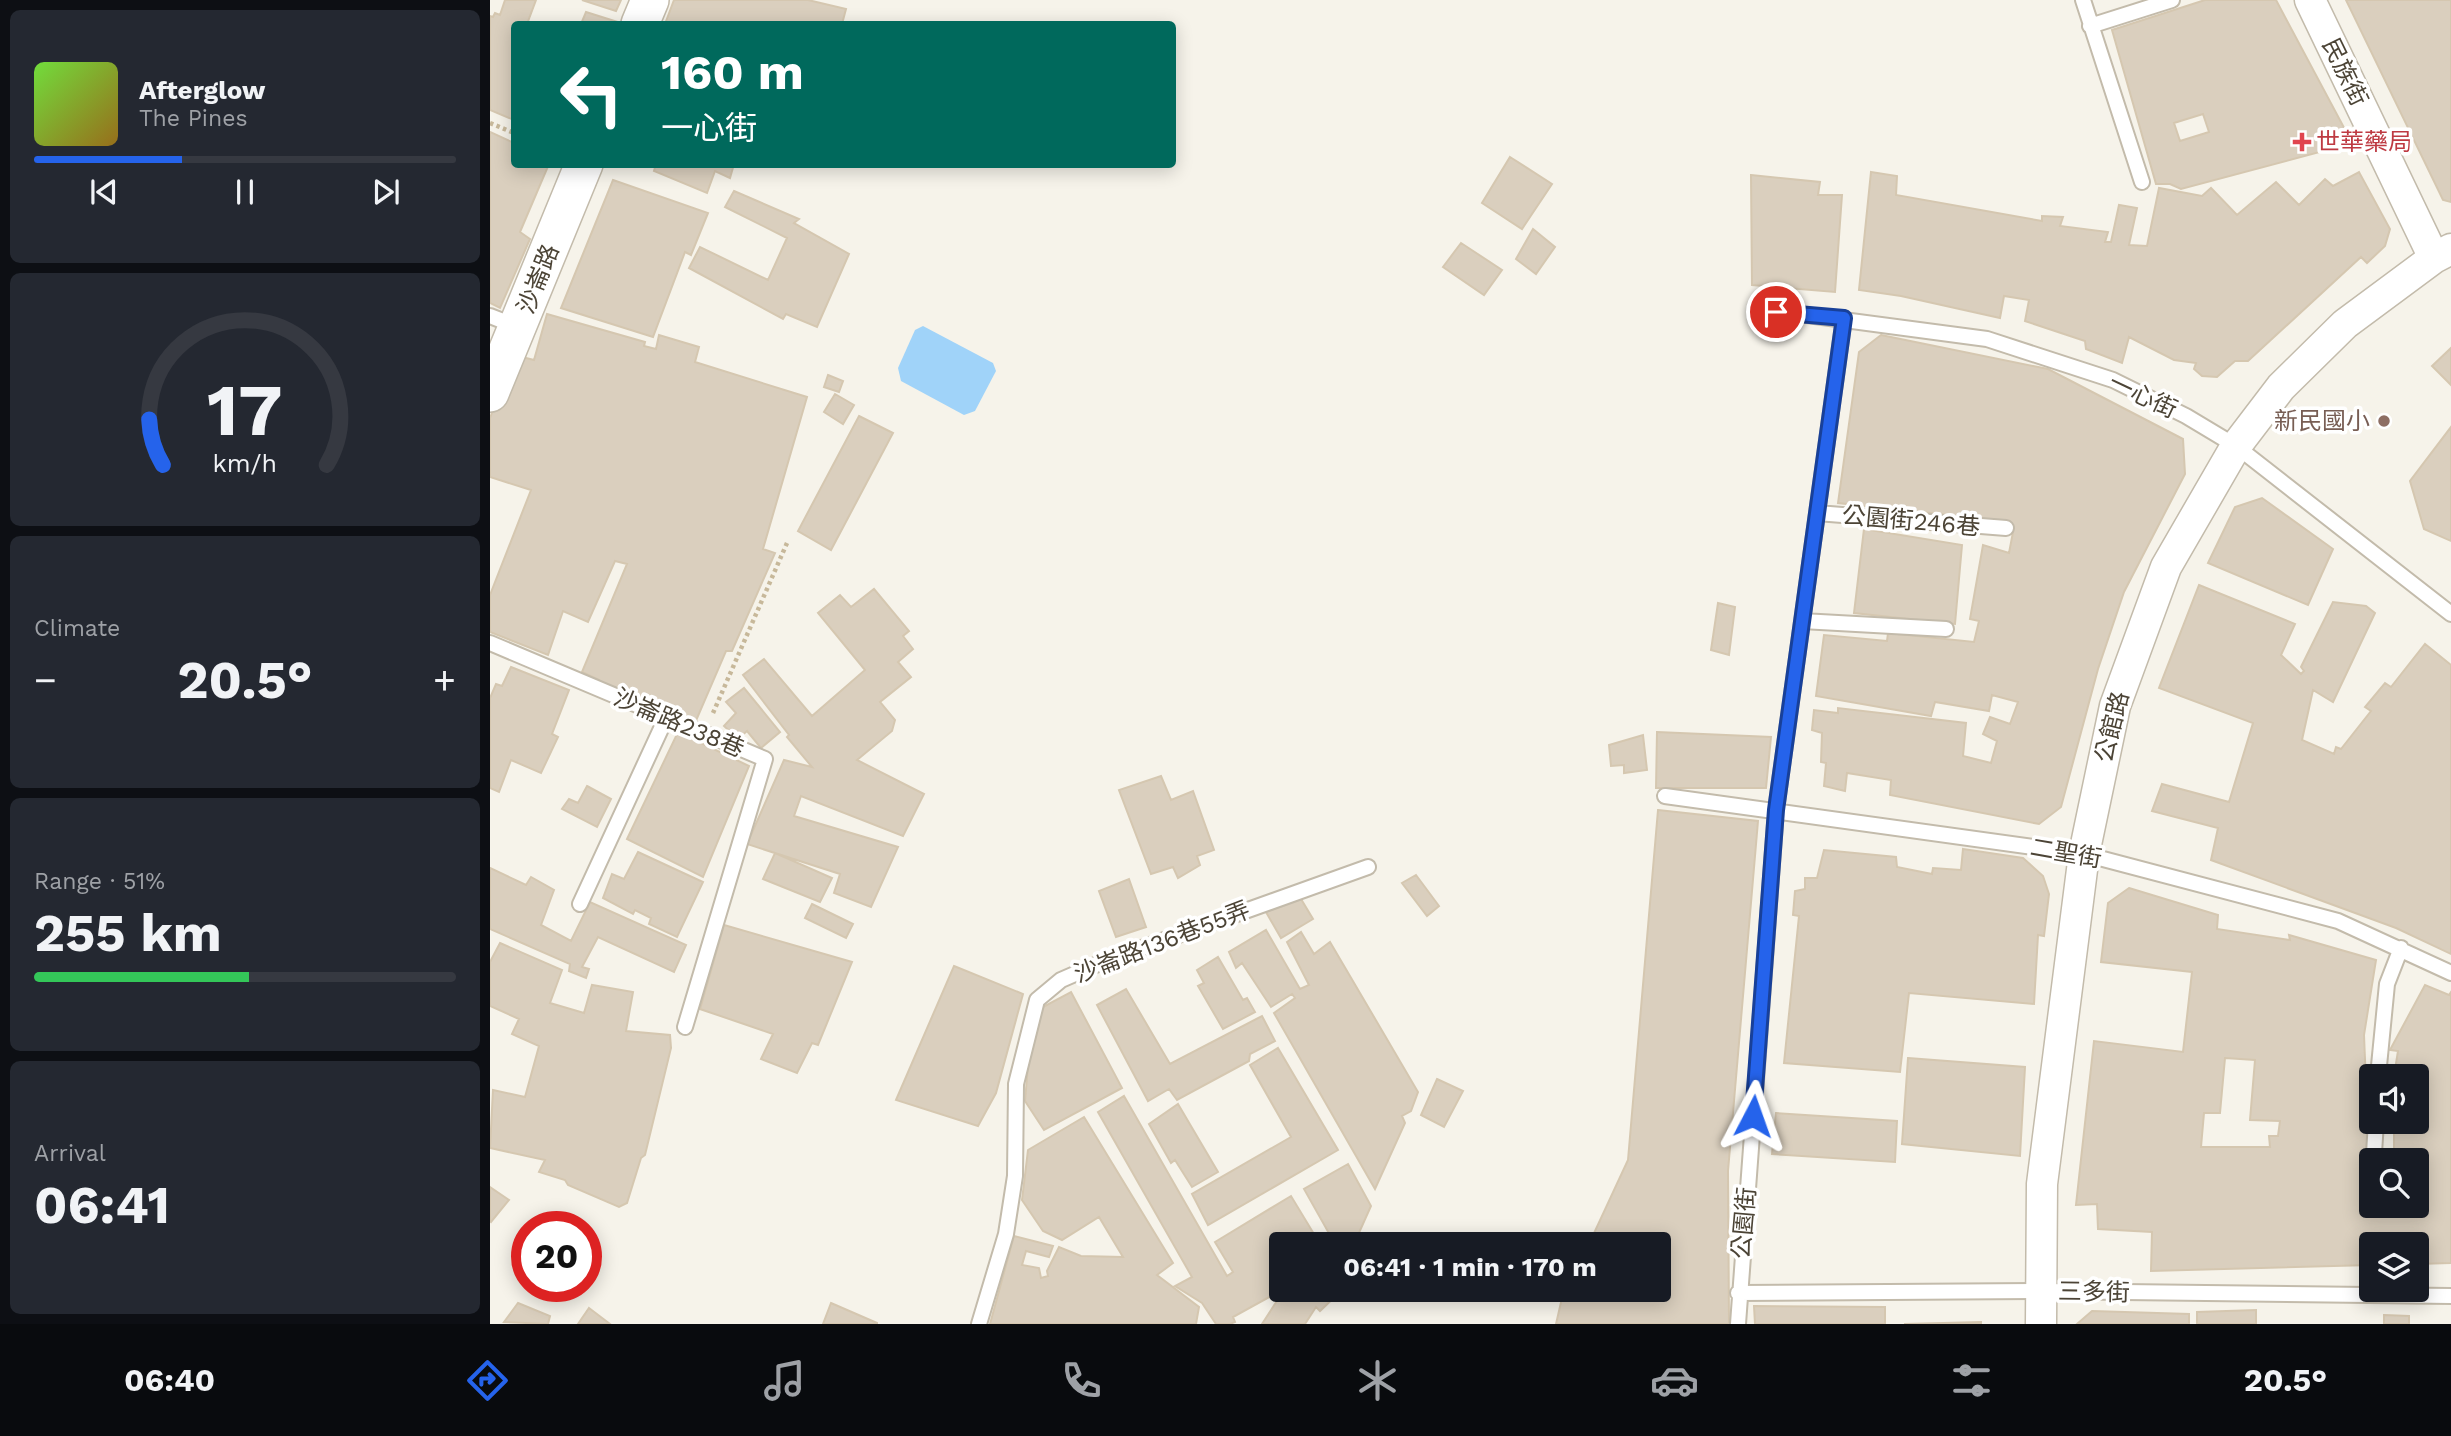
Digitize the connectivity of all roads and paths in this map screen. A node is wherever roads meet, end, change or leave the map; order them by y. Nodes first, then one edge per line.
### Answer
1 (650, 0) edge
2 (2083, 0) edge
3 (2172, 0) edge
4 (2310, 0) edge
5 (641, 21) edge
6 (2090, 26) junction
7 (490, 123) edge
8 (511, 132) edge
9 (582, 168) edge
10 (2142, 182) dead end
11 (2443, 253) edge
12 (1776, 312) dead end
13 (1844, 318) junction
14 (504, 321) edge
15 (490, 393) edge
16 (2236, 446) junction
17 (1817, 513) junction
18 (2006, 528) dead end
19 (787, 543) dead end
20 (2451, 614) edge
21 (1802, 621) junction
22 (1946, 629) dead end
23 (490, 643) edge
24 (666, 718) junction
25 (704, 733) junction
26 (1665, 796) dead end
27 (1776, 810) junction
28 (2084, 854) junction
29 (1368, 867) dead end
30 (580, 904) dead end
31 (2401, 948) junction
32 (2451, 973) edge
33 (685, 1027) dead end
34 (2379, 1064) edge
35 (2041, 1291) junction
36 (1738, 1293) junction
37 (2451, 1296) edge
38 (979, 1324) edge
39 (1738, 1324) edge
40 (2041, 1324) edge

1 - 5 street
2 - 6 lane
3 - 6 lane
4 - 11 street, 民族街
6 - 10 lane
7 - 8 path
9 - 14 street, 沙崙路
11 - 16 street, 公館路
12 - 13 lane, 一心街
13 - 16 lane, 一心街
13 - 17 lane, 公園街
14 - 15 street, 沙崙路
16 - 20 lane, 一心街
16 - 28 street, 公館路
17 - 18 lane, 公園街246巷
17 - 21 lane, 公園街
19 - 25 path
21 - 22 lane
21 - 27 lane, 公園街
23 - 24 lane, 沙崙路238巷
24 - 25 lane, 沙崙路238巷
24 - 30 lane
25 - 33 lane, 沙崙路238巷
26 - 27 lane, 二聖街
27 - 28 lane, 二聖街
27 - 36 lane, 公園街
28 - 31 lane, 二聖街
28 - 35 street, 公館路
29 - 38 lane, 沙崙路136巷55弄
31 - 32 lane, 二聖街
31 - 34 lane
35 - 36 lane, 三多街
35 - 37 lane, 三多街
35 - 40 street, 公館路
36 - 39 lane, 公園街

